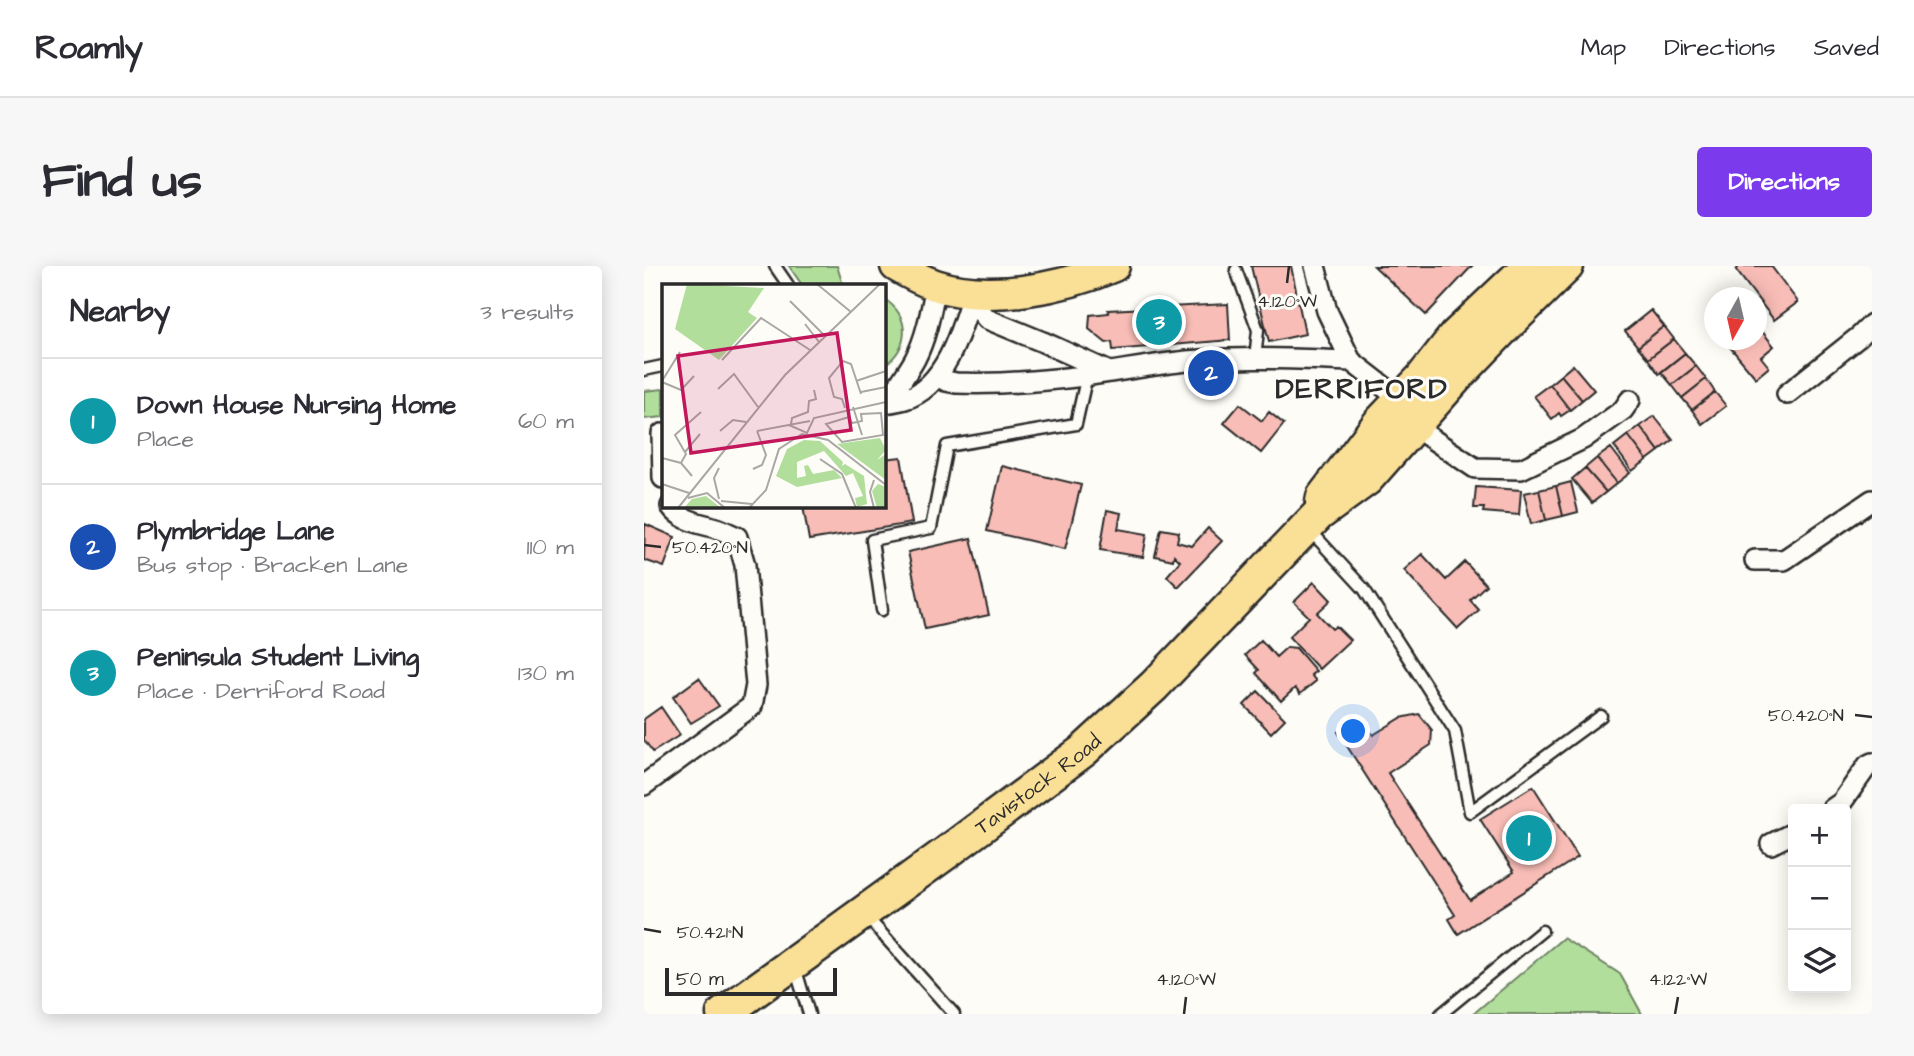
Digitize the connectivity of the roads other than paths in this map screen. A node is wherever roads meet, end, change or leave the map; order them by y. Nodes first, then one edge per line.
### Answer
1 (775, 266) edge
2 (896, 266) edge
3 (1114, 266) edge
4 (1315, 266) edge
5 (1529, 266) edge
6 (1567, 266) edge
7 (1236, 270) dead end
8 (787, 284) edge
9 (936, 285) junction
10 (974, 292) junction
11 (1872, 324) edge
12 (1255, 359) junction
13 (1351, 361) junction
14 (662, 366) edge
15 (644, 370) edge
16 (1097, 373) junction
17 (938, 376) junction
18 (1787, 394) dead end
19 (1630, 400) dead end
20 (887, 402) edge
21 (1407, 413) junction
22 (656, 434) edge
23 (662, 472) edge
24 (1872, 500) edge
25 (672, 508) edge
26 (1312, 521) junction
27 (1755, 560) dead end
28 (882, 610) dead end
29 (1601, 716) dead end
30 (1872, 763) edge
31 (644, 785) edge
32 (1839, 804) edge
33 (1788, 836) edge
34 (1771, 844) dead end
35 (864, 913) junction
36 (1542, 931) dead end
37 (793, 964) junction
38 (735, 1011) edge
39 (809, 1014) edge
40 (954, 1014) edge
41 (1441, 1014) edge

1 - 8 lane
2 - 9 main road
3 - 10 main road
4 - 13 street
5 - 21 highway, Tavistock Road
6 - 21 highway, Tavistock Road
7 - 12 lane
9 - 10 main road
9 - 20 street
10 - 16 street
10 - 17 street
11 - 18 street
12 - 13 street
12 - 16 street
13 - 21 street
14 - 15 lane
16 - 17 street
16 - 28 lane
17 - 20 street
19 - 21 street
21 - 26 highway, Tavistock Road
22 - 23 street
24 - 27 street
25 - 31 street
26 - 29 lane
26 - 35 highway, Tavistock Road
30 - 32 street
33 - 34 street
35 - 37 highway, Tavistock Road
35 - 40 lane
36 - 41 lane
37 - 38 highway, Tavistock Road
37 - 39 lane

